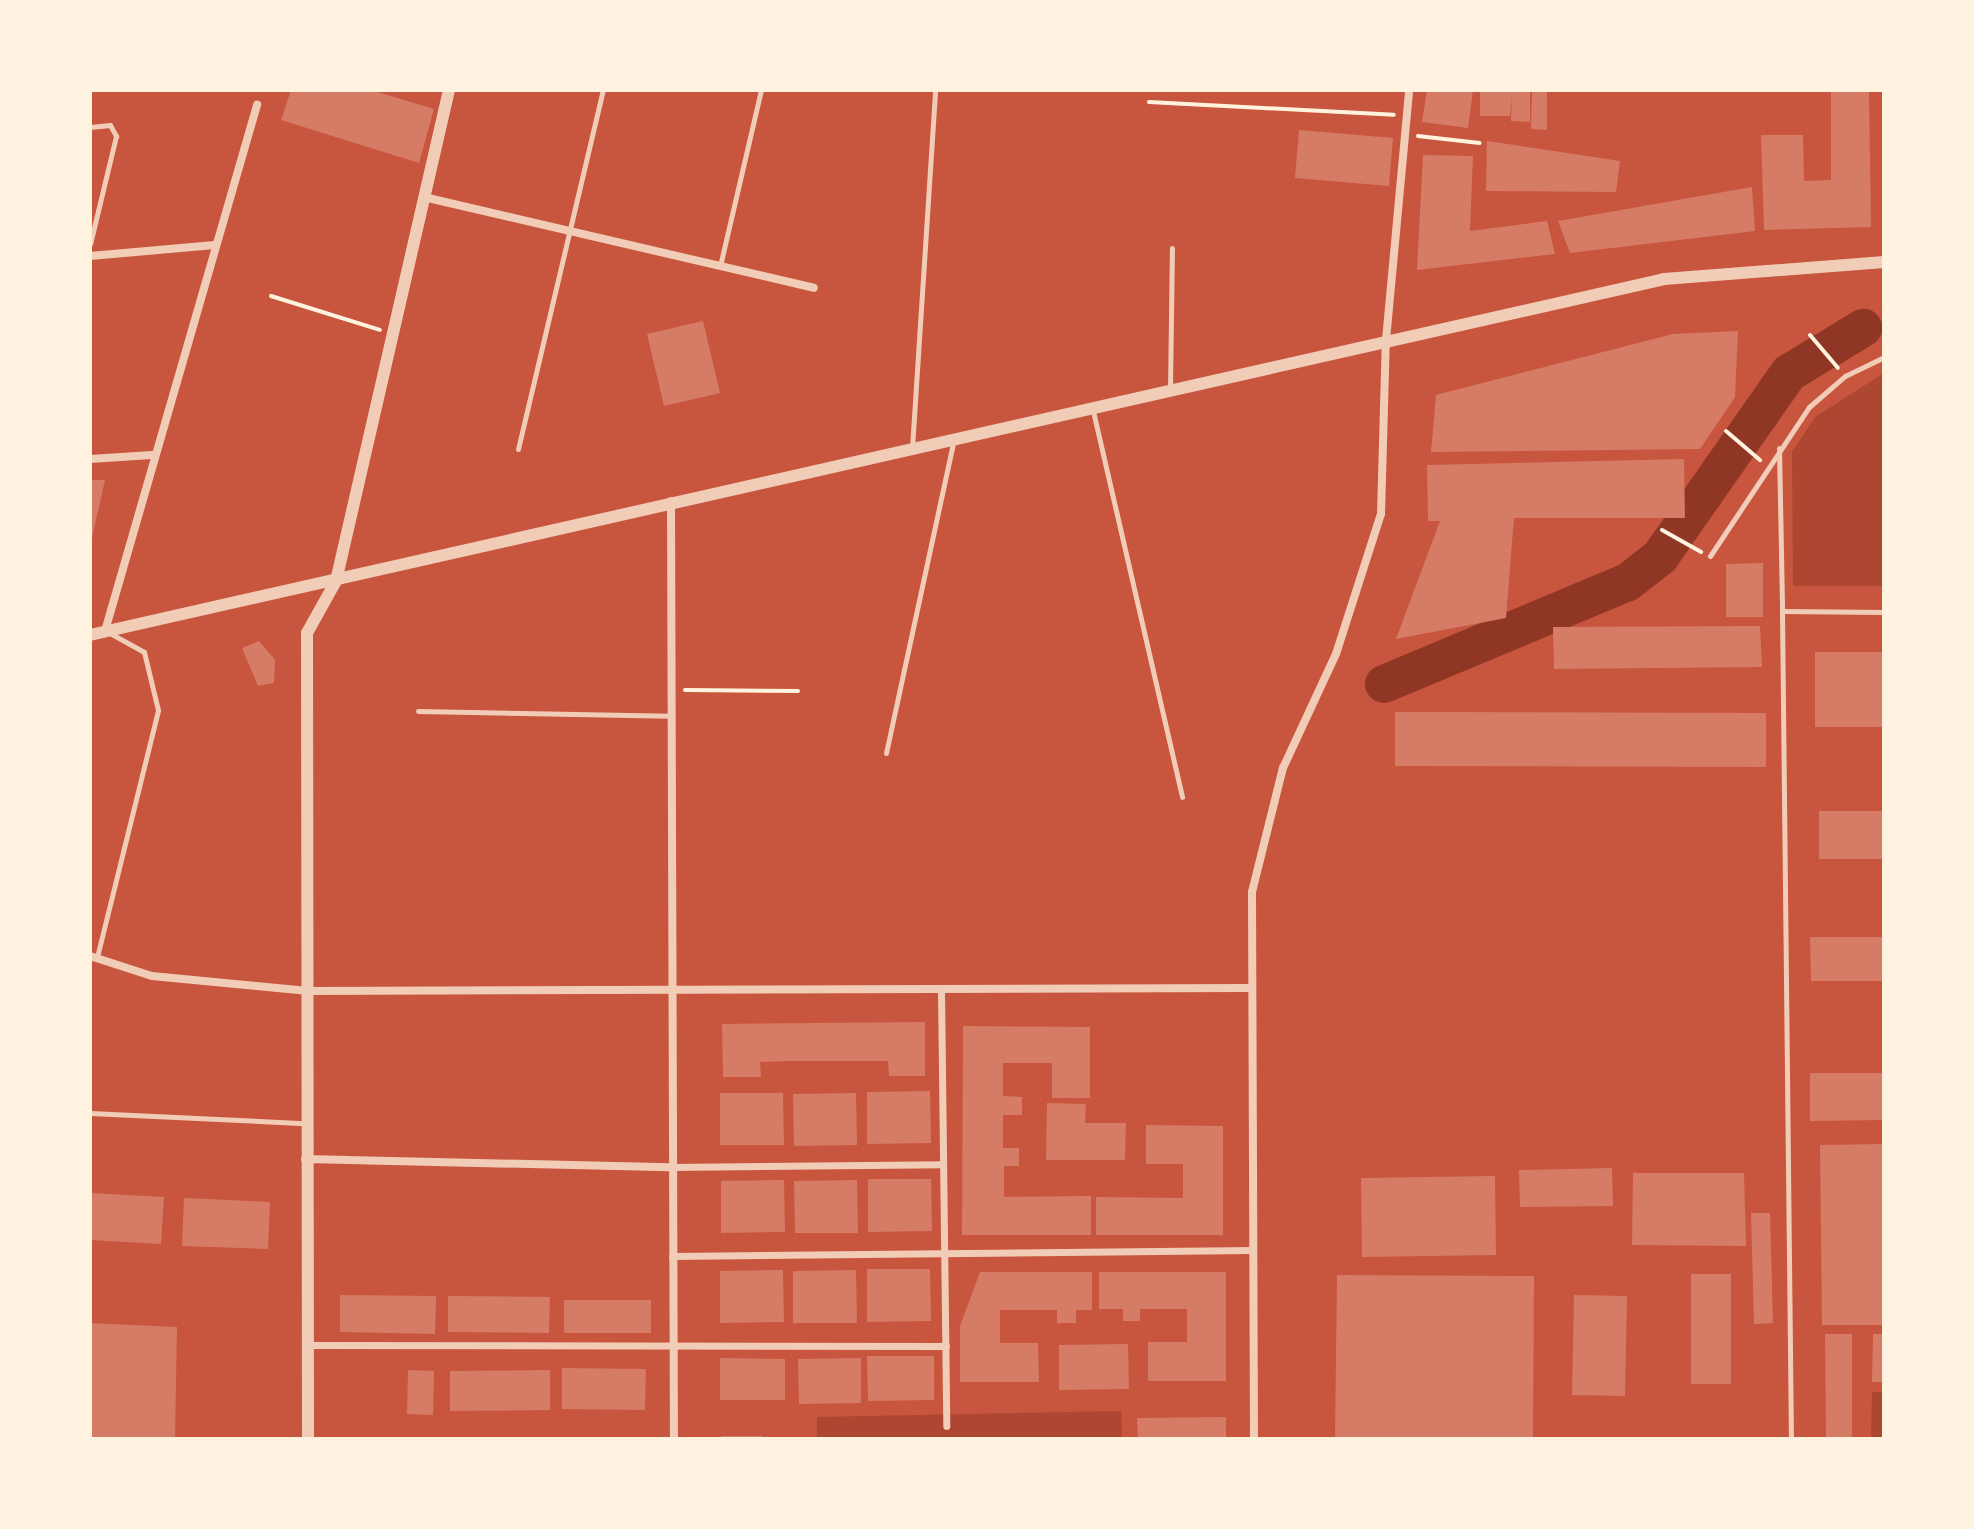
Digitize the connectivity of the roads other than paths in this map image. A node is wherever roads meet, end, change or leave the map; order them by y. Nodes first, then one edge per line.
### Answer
1 (449, 90) edge
2 (603, 90) edge
3 (761, 90) edge
4 (935, 90) edge
5 (1409, 90) edge
6 (257, 105) dead end
7 (90, 127) edge
8 (428, 198) junction
9 (570, 231) junction
10 (90, 244) edge
11 (215, 245) junction
12 (1172, 248) dead end
13 (90, 256) edge
14 (1884, 262) edge
15 (720, 266) junction
16 (814, 288) dead end
17 (1386, 340) junction
18 (1884, 357) edge
19 (1170, 388) junction
20 (1092, 406) junction
21 (954, 438) junction
22 (1779, 447) junction
23 (912, 448) junction
24 (518, 449) dead end
25 (152, 455) junction
26 (90, 459) edge
27 (671, 501) junction
28 (1710, 556) road end
29 (336, 581) junction
30 (1782, 611) junction
31 (1884, 612) edge
32 (105, 631) junction
33 (90, 635) edge
34 (418, 711) dead end
35 (670, 716) junction
36 (886, 753) dead end
37 (1182, 797) dead end
38 (93, 958) edge
39 (1249, 988) junction
40 (941, 990) junction
41 (308, 991) junction
42 (669, 991) junction
43 (90, 1113) edge
44 (305, 1123) junction
45 (305, 1159) junction
46 (943, 1164) junction
47 (670, 1167) junction
48 (1253, 1250) junction
49 (944, 1253) junction
50 (672, 1256) junction
51 (307, 1345) junction
52 (946, 1346) junction
53 (673, 1349) junction
54 (946, 1426) dead end
55 (308, 1439) edge
56 (674, 1439) edge
57 (1254, 1439) edge
58 (1791, 1439) edge

1 - 8 street
2 - 9 lane
3 - 15 lane
4 - 23 lane
5 - 17 street
6 - 11 street
7 - 10 lane
8 - 9 street
8 - 29 street
9 - 15 street
9 - 24 lane
11 - 13 street
11 - 25 street
12 - 19 lane
14 - 17 street
15 - 16 street
17 - 19 street
17 - 39 street
18 - 22 lane
19 - 20 street
20 - 21 street
20 - 37 lane
21 - 23 street
21 - 36 lane
22 - 28 lane
22 - 30 lane
23 - 27 street
25 - 26 street
25 - 32 street
27 - 29 street
27 - 35 street
29 - 32 street
29 - 41 street
30 - 31 lane
30 - 58 lane
32 - 33 street
32 - 38 lane
34 - 35 lane
35 - 42 street
38 - 41 street
39 - 40 street
39 - 48 street
40 - 42 street
40 - 46 street
41 - 42 street
41 - 44 street
42 - 47 street
43 - 44 lane
44 - 45 street
45 - 47 street
45 - 51 street
46 - 47 street
46 - 49 street
47 - 50 street
48 - 49 street
48 - 57 street
49 - 50 street
49 - 52 street
50 - 53 street
51 - 53 street
51 - 55 street
52 - 53 street
52 - 54 street
53 - 56 street

